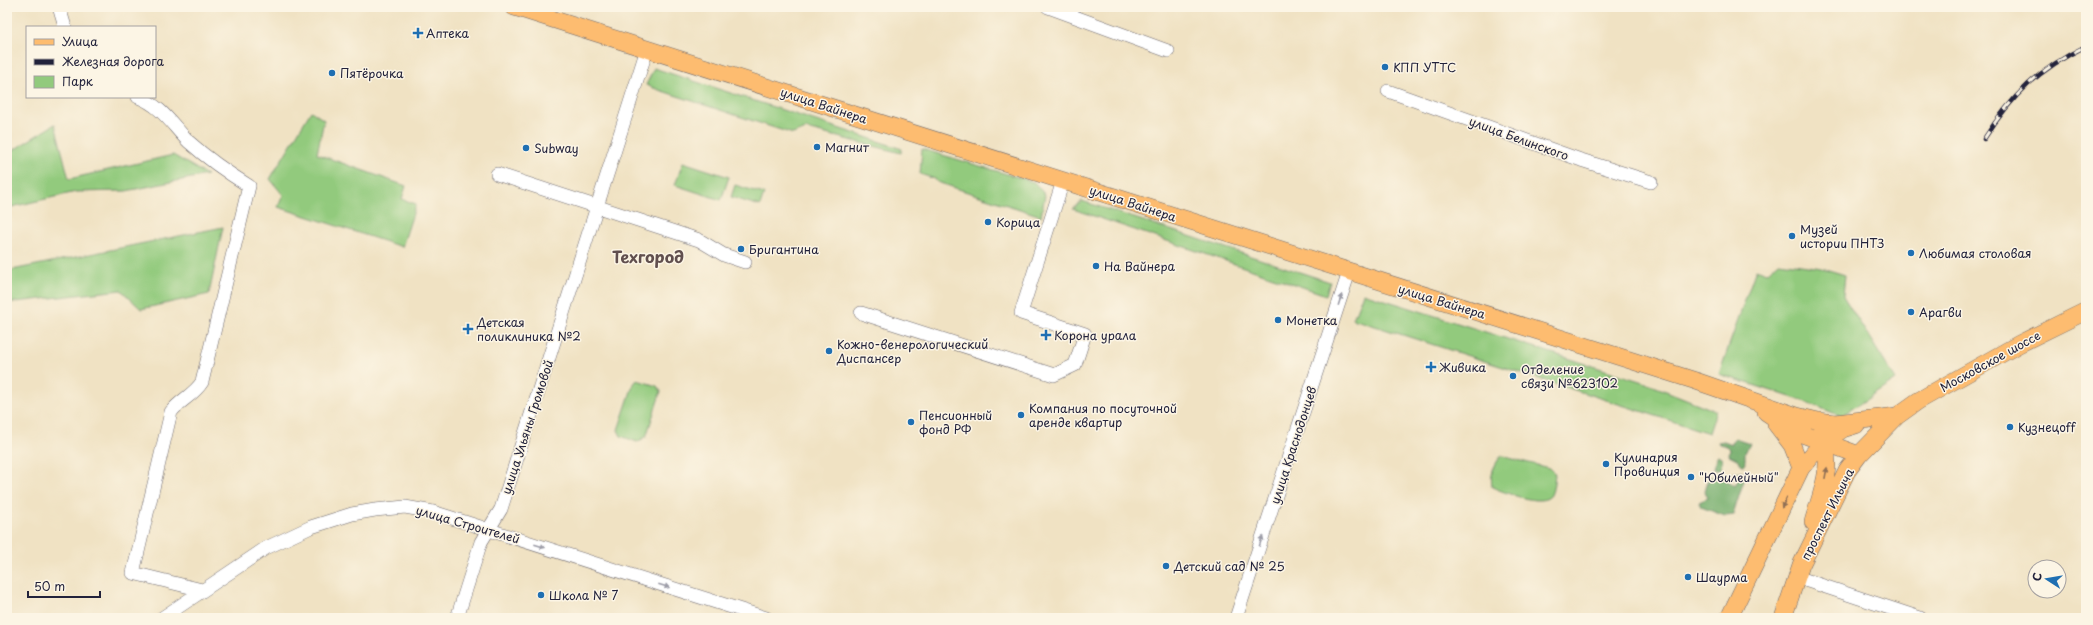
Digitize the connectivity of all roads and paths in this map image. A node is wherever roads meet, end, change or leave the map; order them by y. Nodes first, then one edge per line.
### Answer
1 (59, 7) edge
2 (1048, 7) edge
3 (518, 8) edge
4 (64, 26) edge
5 (647, 49) junction
6 (1168, 51) dead end
7 (1388, 91) dead end
8 (141, 98) edge
9 (496, 174) dead end
10 (1063, 180) junction
11 (1651, 182) dead end
12 (597, 208) junction
13 (746, 262) dead end
14 (1349, 272) junction
15 (2086, 311) edge
16 (861, 313) dead end
17 (1758, 406) junction
18 (1797, 416) junction
19 (1897, 416) junction
20 (1824, 442) junction
21 (1859, 455) junction
22 (1801, 468) junction
23 (490, 529) junction
24 (1799, 571) junction
25 (202, 590) junction
26 (162, 618) edge
27 (457, 618) edge
28 (766, 618) edge
29 (1236, 618) edge
30 (1729, 618) edge
31 (1783, 618) edge
32 (1920, 618) edge

1 - 4 street
2 - 6 street
3 - 5 main road, улица Вайнера
5 - 10 main road, улица Вайнера
5 - 12 street, улица Ульяны Громовой
7 - 11 street, улица Белинского
8 - 25 street
9 - 12 street
10 - 14 main road, улица Вайнера
10 - 16 street
12 - 13 street
12 - 23 street, улица Ульяны Громовой
14 - 17 main road, улица Вайнера
29 -> 14 street, улица Краснодонцев
15 - 19 main road, Московское шоссе
17 - 18 main road, улица Вайнера
17 - 20 main road, улица Вайнера
17 - 22 main road
18 - 19 main road, улица Вайнера
18 - 20 main road
19 - 20 main road
19 - 21 main road, проспект Ильича
20 - 21 main road, улица Вайнера
20 - 22 main road
24 -> 20 main road, проспект Ильича
21 - 24 main road, проспект Ильича
22 -> 30 main road
23 - 25 street, улица Строителей
23 - 27 street, улица Ульяны Громовой
23 -> 28 street, улица Строителей
24 - 31 main road, проспект Ильича
24 - 32 street
25 - 26 street, улица Строителей

